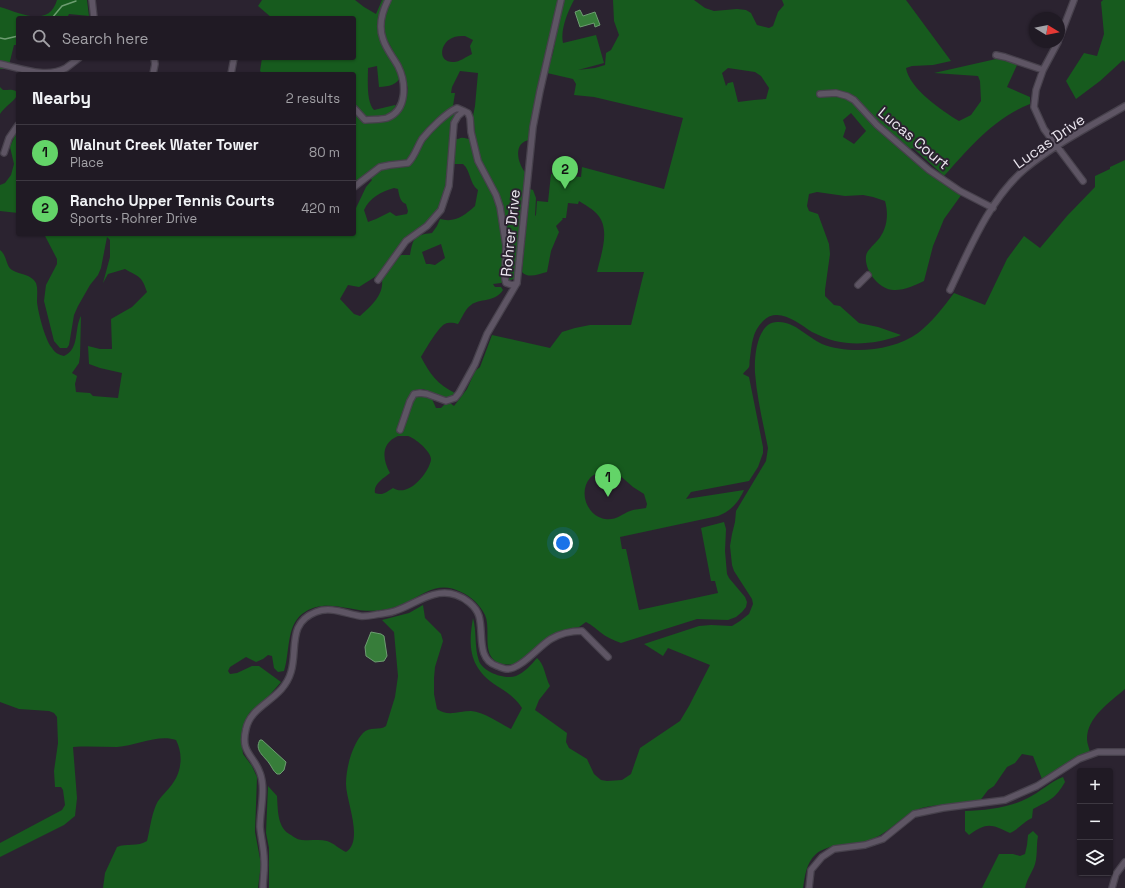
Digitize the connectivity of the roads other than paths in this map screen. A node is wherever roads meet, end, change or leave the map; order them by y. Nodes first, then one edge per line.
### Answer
1 (92, 0) edge
2 (388, 0) edge
3 (560, 0) edge
4 (1074, 0) edge
5 (94, 16) edge
6 (1065, 23) edge
7 (1055, 48) edge
8 (996, 55) dead end
9 (76, 60) edge
10 (154, 60) edge
11 (234, 60) edge
12 (0, 64) edge
13 (1043, 70) junction
14 (34, 72) edge
15 (57, 72) edge
16 (153, 72) edge
17 (230, 72) edge
18 (820, 94) dead end
19 (1125, 106) edge
20 (356, 110) edge
21 (464, 111) junction
22 (16, 128) edge
23 (1057, 146) junction
24 (4, 153) dead end
25 (1083, 181) dead end
26 (356, 186) edge
27 (993, 208) junction
28 (868, 275) dead end
29 (378, 280) dead end
30 (517, 283) junction
31 (858, 285) dead end
32 (950, 290) dead end
33 (400, 430) dead end
34 (608, 656) dead end
35 (1125, 752) edge
36 (1125, 862) edge
37 (263, 888) edge
38 (809, 888) edge
39 (1112, 888) edge

1 - 5 street
2 - 20 street
3 - 30 street, Rohrer Drive
4 - 6 street
7 - 13 street
8 - 13 street
9 - 15 street
10 - 16 street
11 - 17 street
12 - 14 street
13 - 23 street
18 - 27 street, Lucas Court
19 - 23 street, Lucas Drive
21 - 26 street
21 - 29 street
21 - 30 street
22 - 24 street
23 - 25 street
23 - 27 street, Lucas Drive
27 - 32 street, Lucas Drive
28 - 31 street
30 - 33 street, Rohrer Drive
34 - 37 street
35 - 38 street
36 - 39 street

